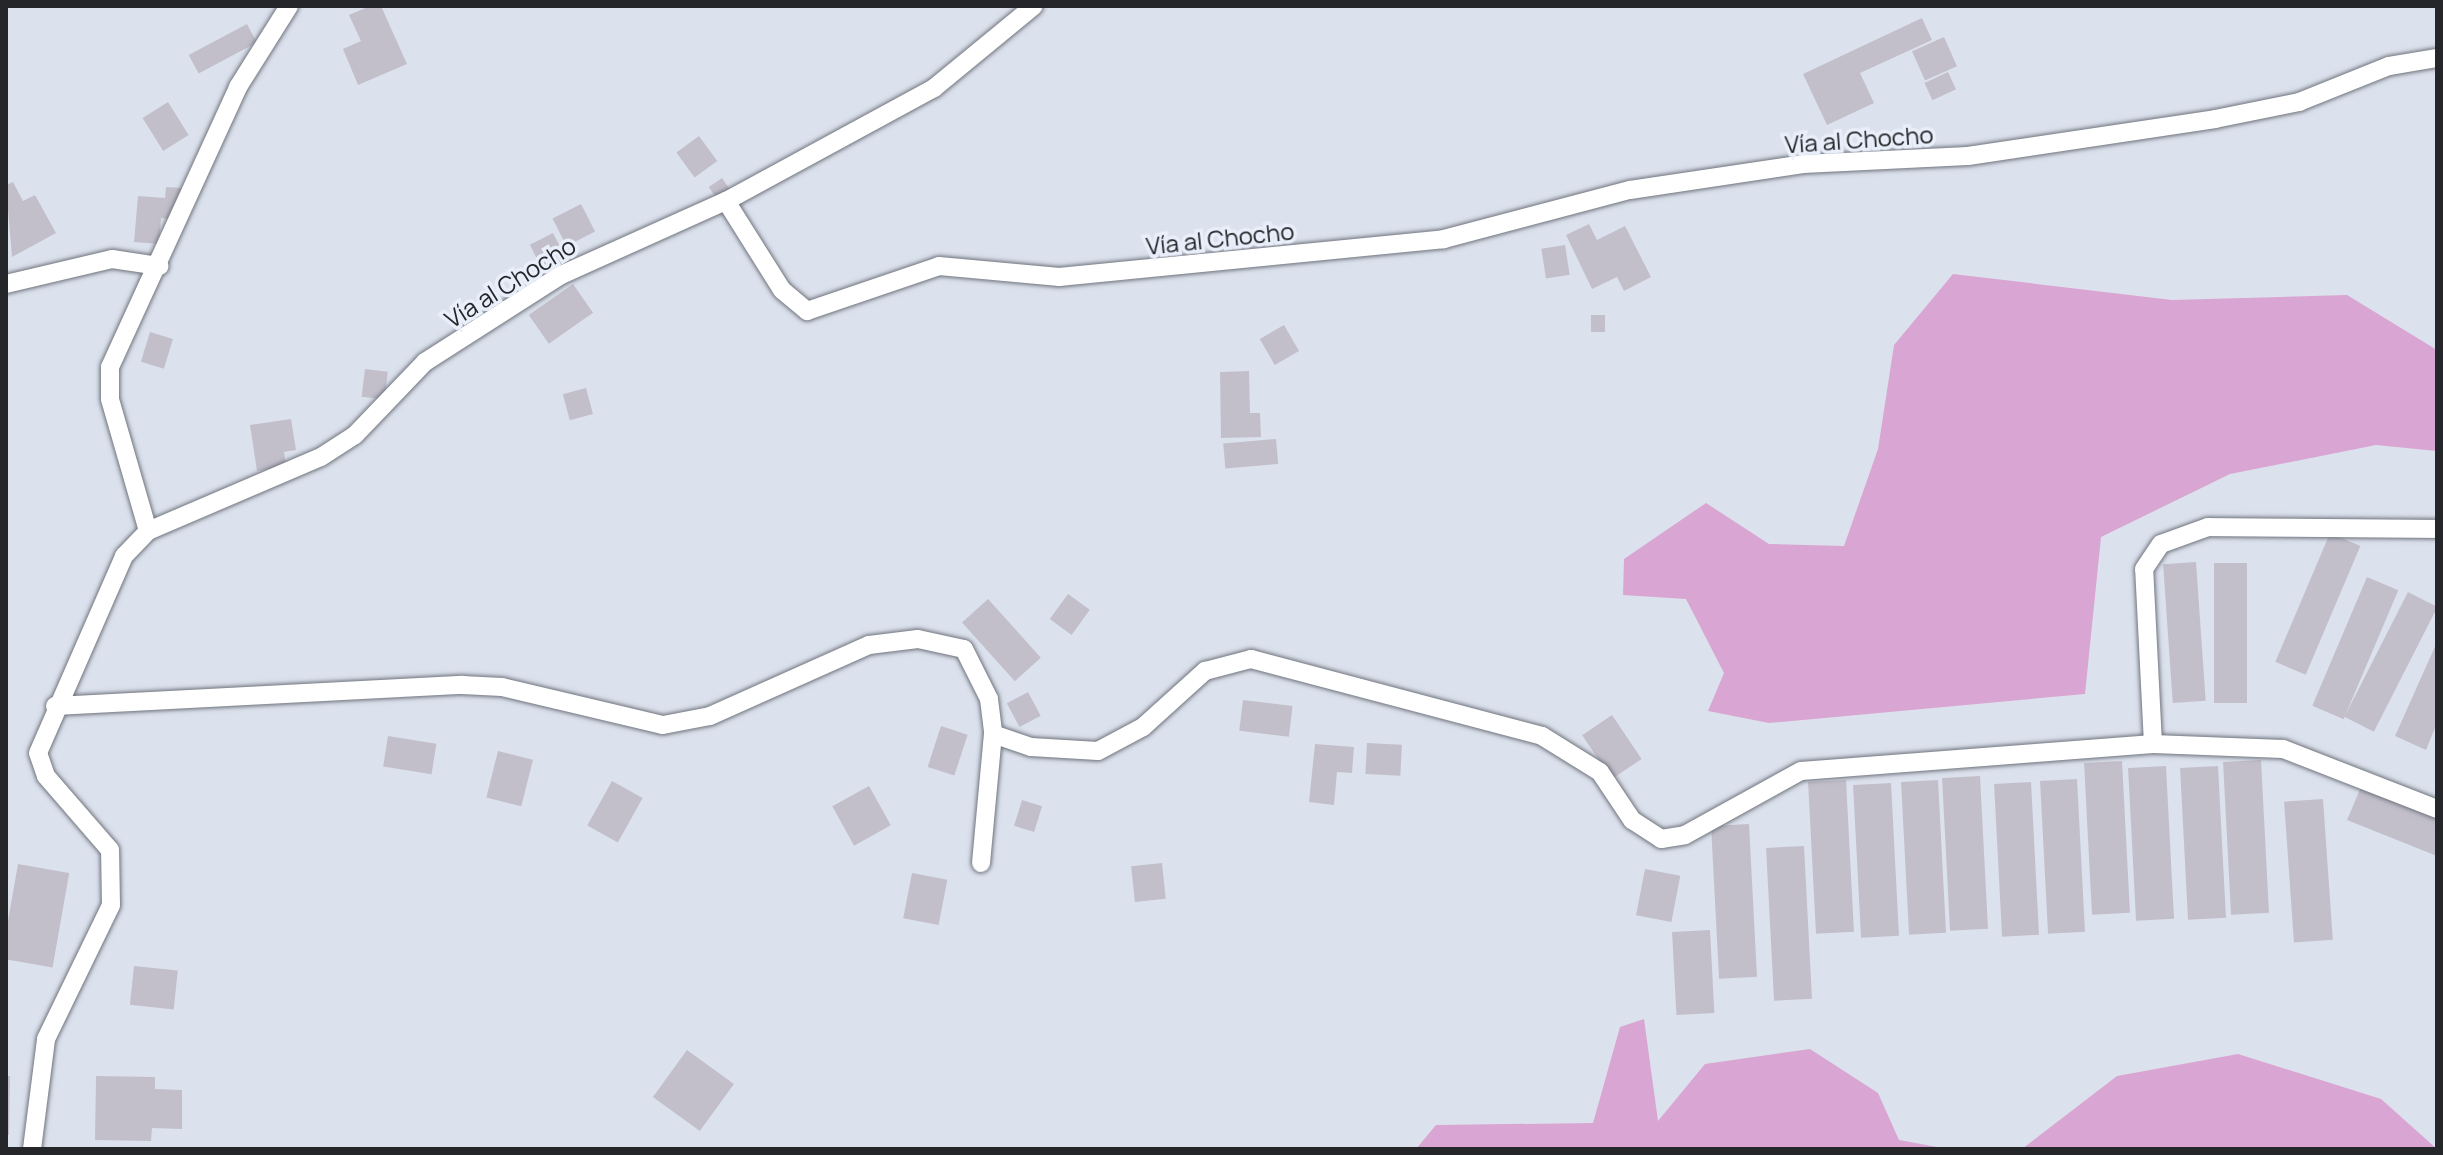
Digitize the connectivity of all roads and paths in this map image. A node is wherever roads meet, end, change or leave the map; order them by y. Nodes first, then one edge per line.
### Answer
1 (289, 6) edge
2 (1034, 6) edge
3 (2437, 58) edge
4 (726, 201) junction
5 (159, 266) junction
6 (6, 284) edge
7 (2437, 529) edge
8 (148, 531) junction
9 (55, 706) junction
10 (993, 734) junction
11 (2153, 744) junction
12 (2437, 809) edge
13 (981, 863) dead end
14 (32, 1149) edge

1 - 5 street
2 - 4 street
3 - 4 street, Vía al Chocho
4 - 8 street, Vía al Chocho
5 - 6 street
5 - 8 street
7 - 11 street
8 - 9 street
9 - 10 street
9 - 14 street
10 - 11 street
10 - 13 street
11 - 12 street

